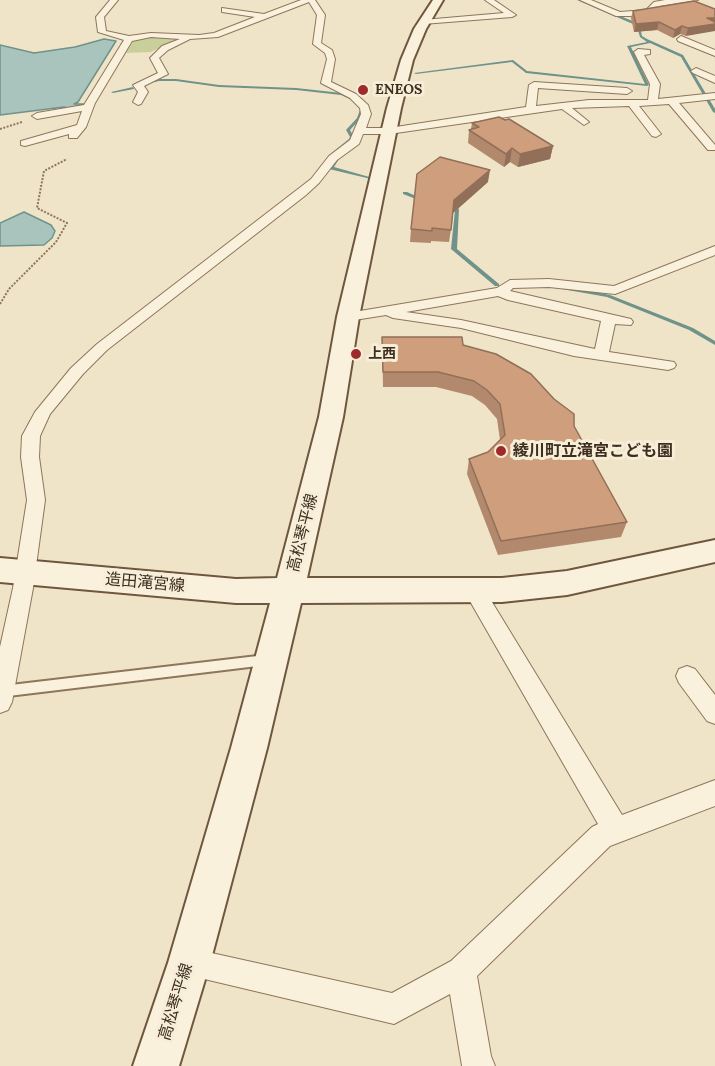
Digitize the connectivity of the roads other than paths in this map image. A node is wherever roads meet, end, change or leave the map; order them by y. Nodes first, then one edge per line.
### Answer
1 (114, 0) edge
2 (310, 0) edge
3 (438, 0) edge
4 (489, 0) edge
5 (584, 0) edge
6 (694, 0) edge
7 (225, 10) dead end
8 (264, 16) junction
9 (423, 22) junction
10 (189, 38) junction
11 (129, 39) junction
12 (681, 39) edge
13 (647, 52) dead end
14 (715, 53) edge
15 (696, 71) dead end
16 (715, 80) edge
17 (609, 90) junction
18 (630, 91) dead end
19 (710, 96) edge
20 (671, 100) junction
21 (138, 102) dead end
22 (610, 103) junction
23 (632, 103) junction
24 (653, 103) junction
25 (564, 106) junction
26 (88, 107) junction
27 (530, 110) junction
28 (37, 116) road end
29 (584, 122) dead end
30 (81, 127) junction
31 (360, 131) junction
32 (389, 131) junction
33 (656, 134) dead end
34 (73, 136) dead end
35 (25, 143) dead end
36 (712, 148) dead end
37 (715, 250) edge
38 (501, 291) junction
39 (375, 313) junction
40 (348, 317) junction
41 (609, 319) junction
42 (626, 322) dead end
43 (601, 355) junction
44 (668, 365) dead end
45 (715, 551) edge
46 (12, 571) edge
47 (474, 590) junction
48 (290, 591) junction
49 (271, 660) junction
50 (687, 676) dead end
51 (1, 688) edge
52 (715, 712) edge
53 (715, 793) edge
54 (616, 831) junction
55 (189, 963) junction
56 (461, 971) junction
57 (156, 1066) edge
58 (479, 1066) edge

1 - 11 street
2 - 8 street
2 - 31 street
3 - 9 main road, 高松琴平線
4 - 9 street
5 - 6 street
7 - 8 street
8 - 10 street
9 - 32 main road, 高松琴平線
10 - 11 street
10 - 21 street
11 - 26 street
12 - 14 street
13 - 24 street
15 - 16 street
17 - 18 street
17 - 22 street
17 - 27 street
19 - 20 street
20 - 24 street
20 - 36 street
22 - 23 street
22 - 25 street
23 - 24 street
23 - 33 street
25 - 27 street
25 - 29 street
26 - 28 street
26 - 30 street
27 - 32 street
30 - 34 street
30 - 35 street
31 - 32 street
31 - 46 street
32 - 40 main road, 高松琴平線
37 - 38 street
38 - 39 street
38 - 41 street
39 - 40 street
39 - 43 street
40 - 48 main road, 高松琴平線
41 - 42 street
41 - 43 street
43 - 44 street
45 - 47 main road, 造田滝宮線
46 - 48 main road, 造田滝宮線
46 - 51 street
47 - 48 main road, 造田滝宮線
47 - 54 street
48 - 49 main road, 高松琴平線
49 - 51 lane
49 - 55 main road, 高松琴平線
50 - 52 street
53 - 54 street
54 - 56 street
55 - 56 street
55 - 57 main road, 高松琴平線
56 - 58 street

